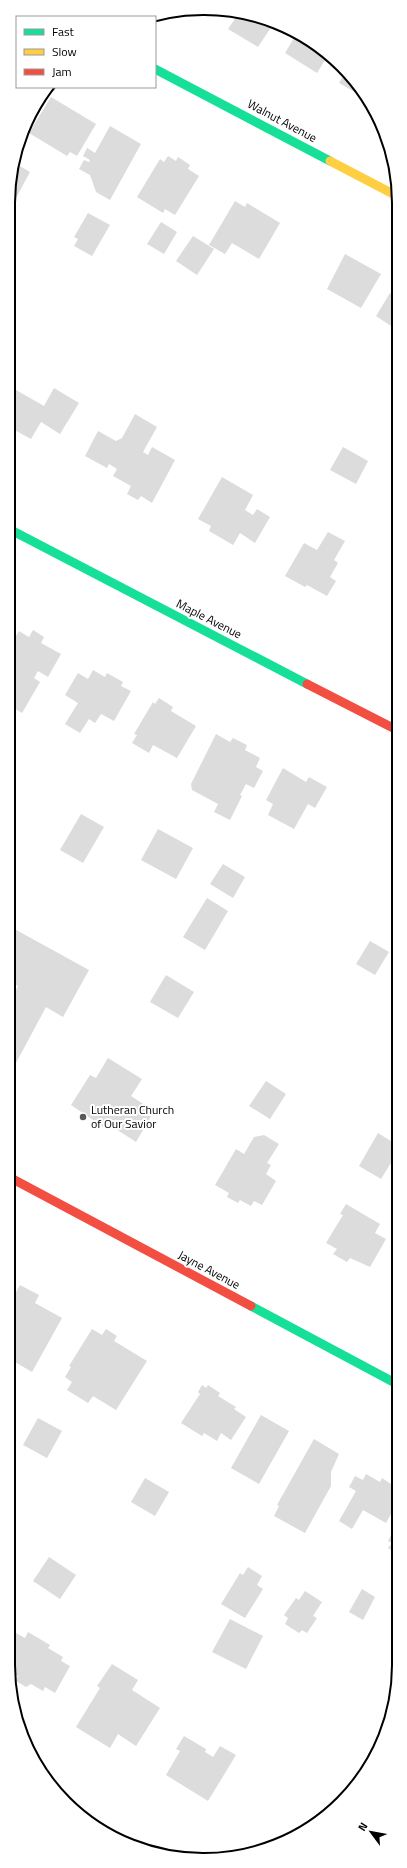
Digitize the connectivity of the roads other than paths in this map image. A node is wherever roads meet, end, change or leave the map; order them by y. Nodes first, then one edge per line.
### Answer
1 (156, 70) edge
2 (392, 193) edge
3 (15, 532) edge
4 (392, 727) edge
5 (15, 1180) edge
6 (392, 1381) edge

1 - 2 street, Walnut Avenue
3 - 4 street, Maple Avenue
5 - 6 street, Jayne Avenue

